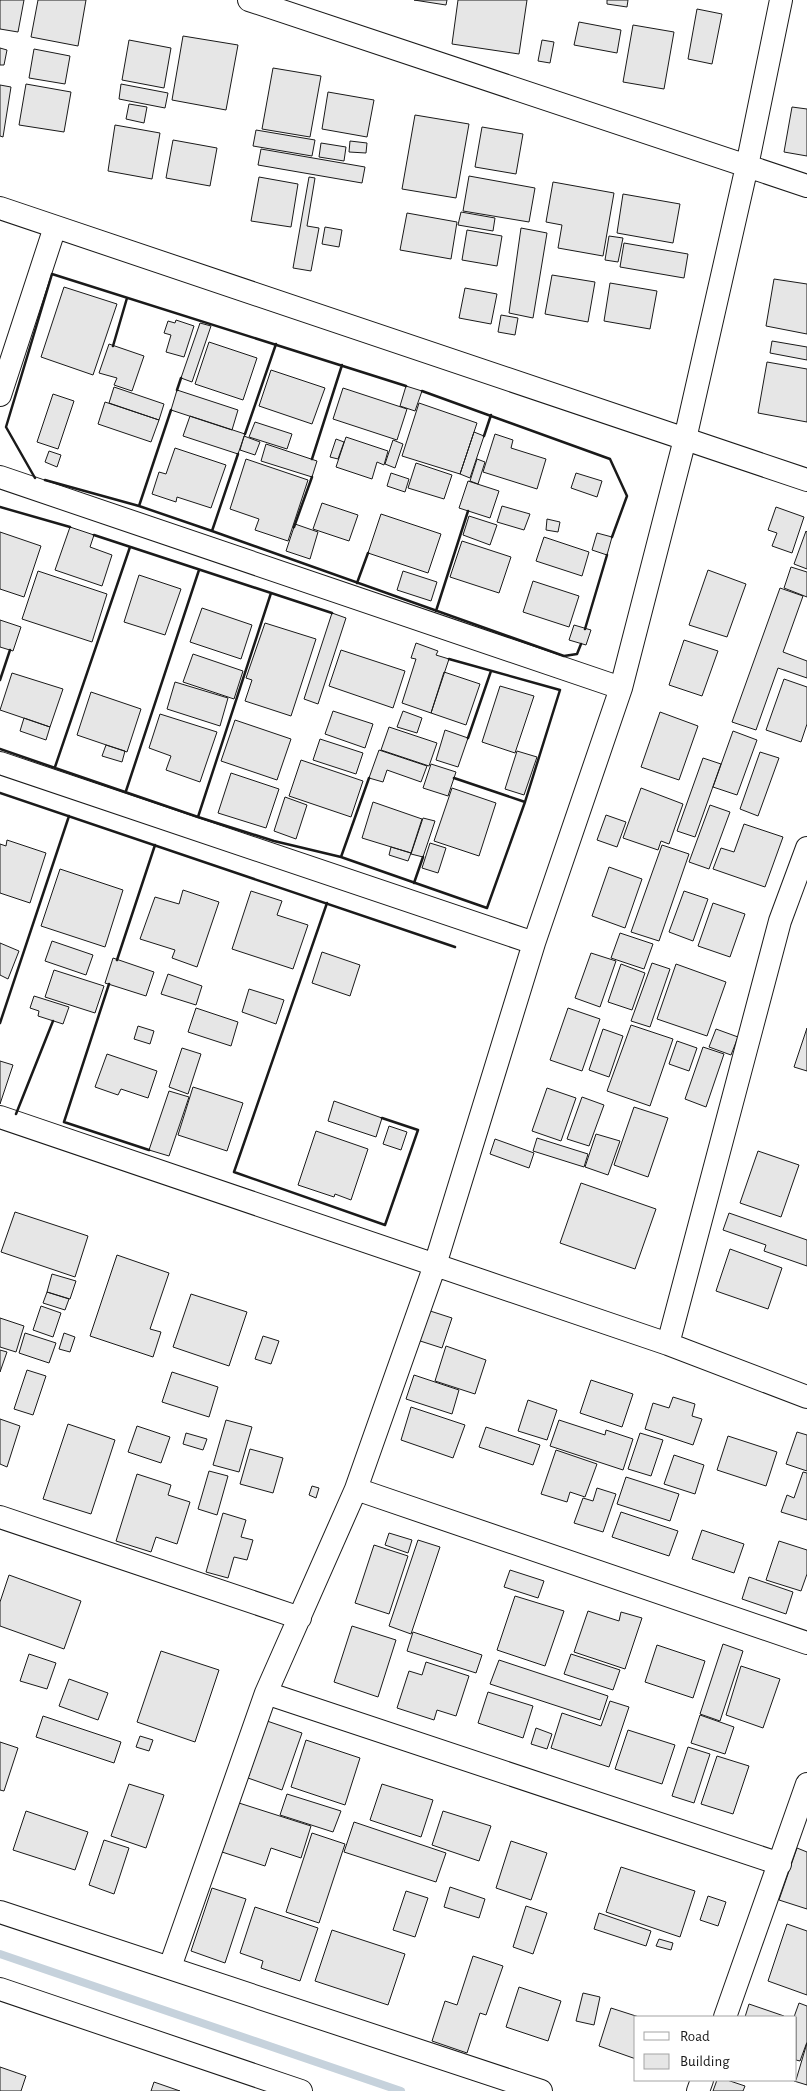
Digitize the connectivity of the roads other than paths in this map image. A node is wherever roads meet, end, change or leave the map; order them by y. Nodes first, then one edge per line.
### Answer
1 (249, 0) edge
2 (781, 0) edge
3 (747, 166) junction
4 (807, 186) edge
5 (0, 208) edge
6 (55, 227) junction
7 (0, 395) edge
8 (685, 439) junction
9 (0, 477) edge
10 (807, 480) edge
11 (621, 688) junction
12 (0, 763) edge
13 (807, 848) edge
14 (534, 943) junction
15 (0, 1117) edge
16 (435, 1265) junction
17 (668, 1344) junction
18 (807, 1397) edge
19 (356, 1488) junction
20 (0, 1517) edge
21 (300, 1618) junction
22 (807, 1643) edge
23 (266, 1693) junction
24 (807, 1784) edge
25 (780, 1864) junction
26 (0, 1912) edge
27 (170, 1967) junction
28 (0, 1989) edge
29 (725, 2016) edge
30 (301, 2091) edge
31 (541, 2091) edge

1 - 3 street
2 - 3 street
3 - 4 street
3 - 8 street
5 - 6 street
6 - 7 street
6 - 8 street
8 - 10 street
8 - 11 street
9 - 11 street
11 - 14 street
12 - 14 street
13 - 17 street
14 - 16 street
15 - 16 street
16 - 17 street
16 - 19 street
17 - 18 street
19 - 21 street
19 - 22 street
20 - 21 street
21 - 23 street
23 - 25 street
23 - 27 street
24 - 25 street
25 - 29 street
26 - 27 street
27 - 31 street
28 - 30 street

